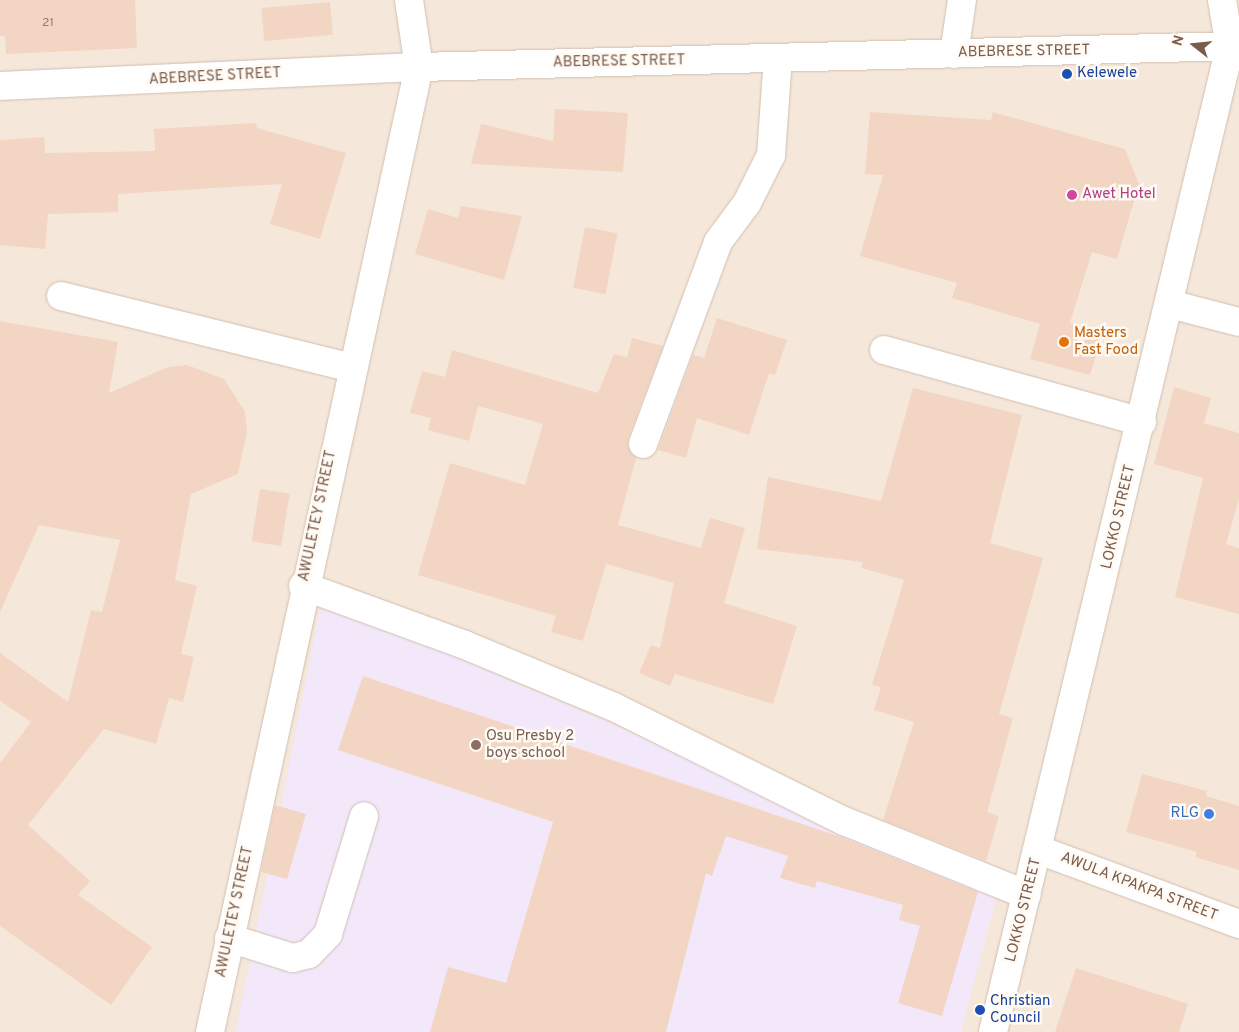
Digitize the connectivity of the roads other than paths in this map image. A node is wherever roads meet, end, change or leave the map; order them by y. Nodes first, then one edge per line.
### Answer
1 (409, 0) edge
2 (962, 0) edge
3 (1222, 0) edge
4 (1235, 47) edge
5 (954, 54) junction
6 (778, 58) junction
7 (419, 67) junction
8 (0, 86) edge
9 (61, 296) dead end
10 (1170, 304) junction
11 (1239, 322) edge
12 (884, 350) dead end
13 (351, 368) junction
14 (1142, 422) junction
15 (643, 444) dead end
16 (303, 586) junction
17 (364, 816) dead end
18 (1039, 850) junction
19 (1028, 895) junction
20 (1239, 924) edge
21 (229, 938) junction
22 (210, 1032) edge
23 (993, 1032) edge

1 - 7 street, AWULETEY STREET
2 - 5 street
3 - 4 street, LOKKO STREET
4 - 5 street, ABEBRESE STREET
4 - 10 street, LOKKO STREET
5 - 6 street, ABEBRESE STREET
6 - 7 street, ABEBRESE STREET
6 - 15 street
7 - 8 street, ABEBRESE STREET
7 - 13 street, AWULETEY STREET
9 - 13 street
10 - 11 street
10 - 14 street, LOKKO STREET
12 - 14 street
13 - 16 street, AWULETEY STREET
14 - 18 street, LOKKO STREET
16 - 19 street
16 - 21 street, AWULETEY STREET
17 - 21 street
18 - 19 street, LOKKO STREET
18 - 20 street, AWULA KPAKPA STREET
19 - 23 street, LOKKO STREET
21 - 22 street, AWULETEY STREET

